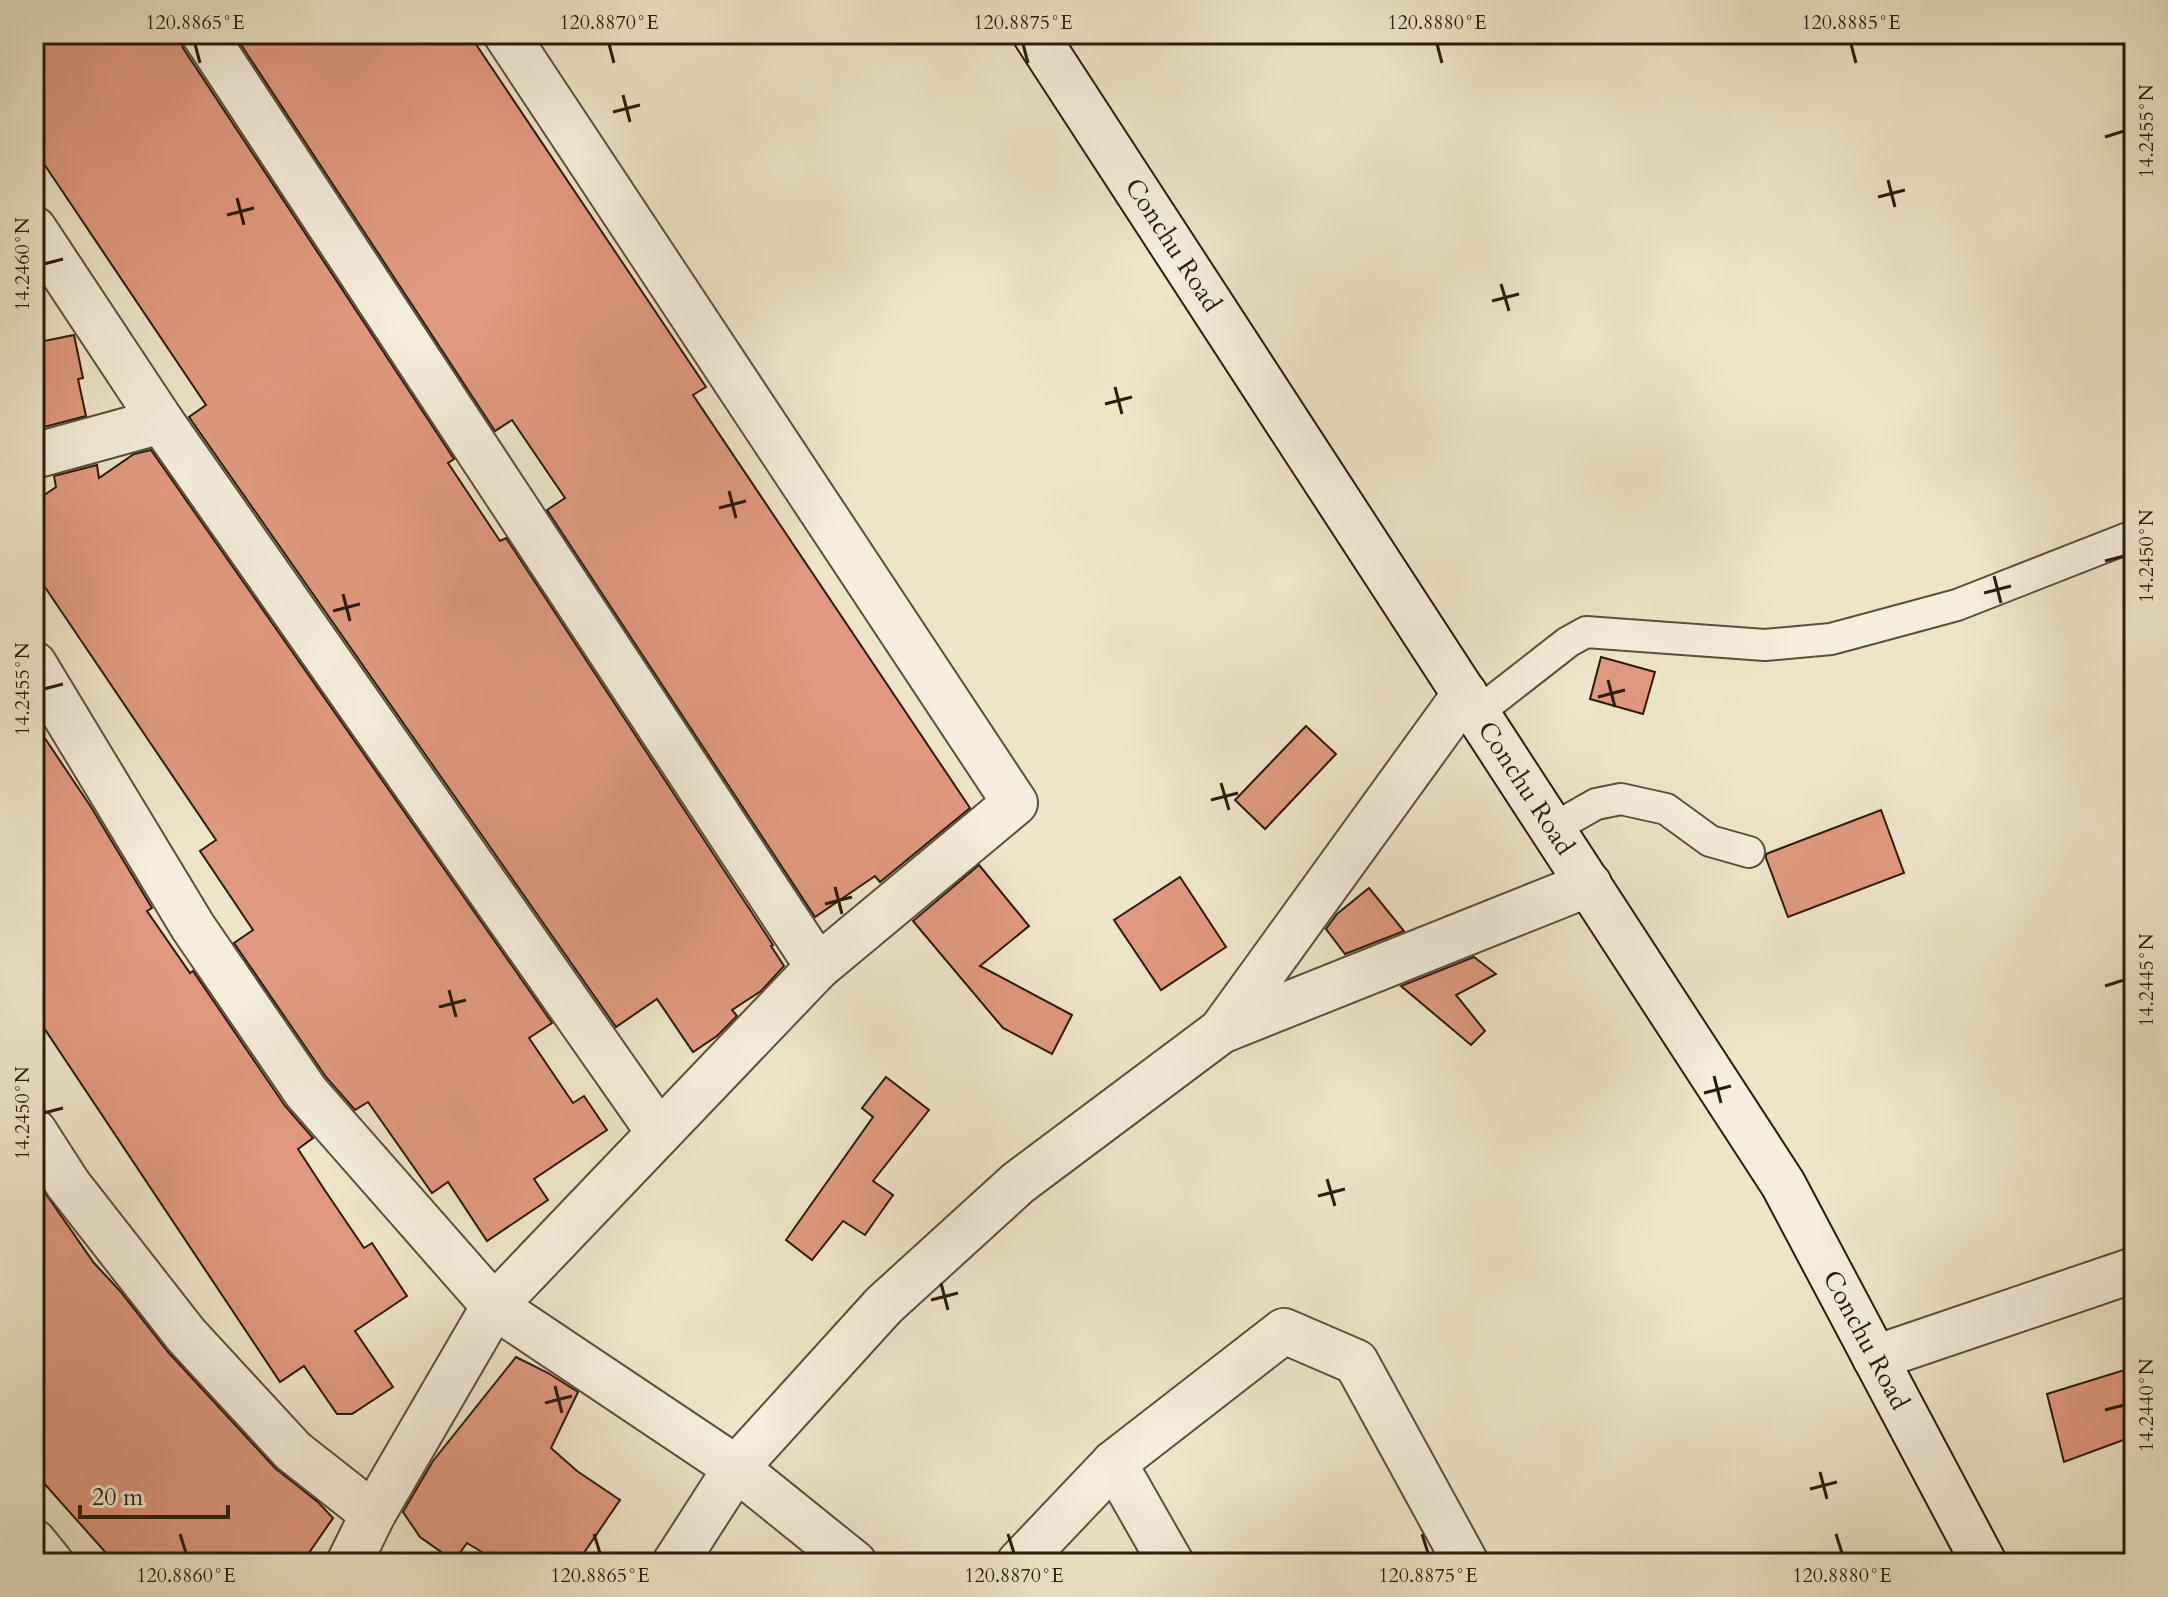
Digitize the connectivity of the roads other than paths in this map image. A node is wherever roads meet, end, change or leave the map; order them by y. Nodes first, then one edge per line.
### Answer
1 (204, 34) edge
2 (506, 34) edge
3 (1035, 34) edge
4 (34, 229) edge
5 (161, 421) junction
6 (34, 456) edge
7 (2128, 538) dead end
8 (34, 664) edge
9 (1471, 704) junction
10 (1552, 829) junction
11 (1749, 852) dead end
12 (1589, 884) junction
13 (818, 967) junction
14 (1221, 1031) junction
15 (34, 1131) edge
16 (658, 1131) junction
17 (2134, 1270) edge
18 (494, 1306) junction
19 (1875, 1358) junction
20 (1114, 1463) junction
21 (736, 1468) junction
22 (373, 1514) junction
23 (34, 1542) edge
24 (51, 1563) edge
25 (349, 1563) edge
26 (675, 1563) edge
27 (854, 1563) edge
28 (1019, 1563) edge
29 (1171, 1563) edge
30 (1466, 1563) edge
31 (1984, 1563) edge

1 - 13 street
2 - 13 street
3 - 9 street, Conchu Road
4 - 5 street
5 - 6 street
5 - 16 street
7 - 9 lane
8 - 18 street
9 - 10 street, Conchu Road
9 - 14 street
10 - 11 lane
10 - 12 street, Conchu Road
12 - 14 street
12 - 19 street, Conchu Road
13 - 16 street
14 - 21 street
15 - 22 street
16 - 18 street
17 - 19 street
18 - 21 street
18 - 22 street
19 - 31 street, Conchu Road
20 - 28 street
20 - 29 street
20 - 30 street
21 - 26 street
21 - 27 street
22 - 25 street
23 - 24 street

